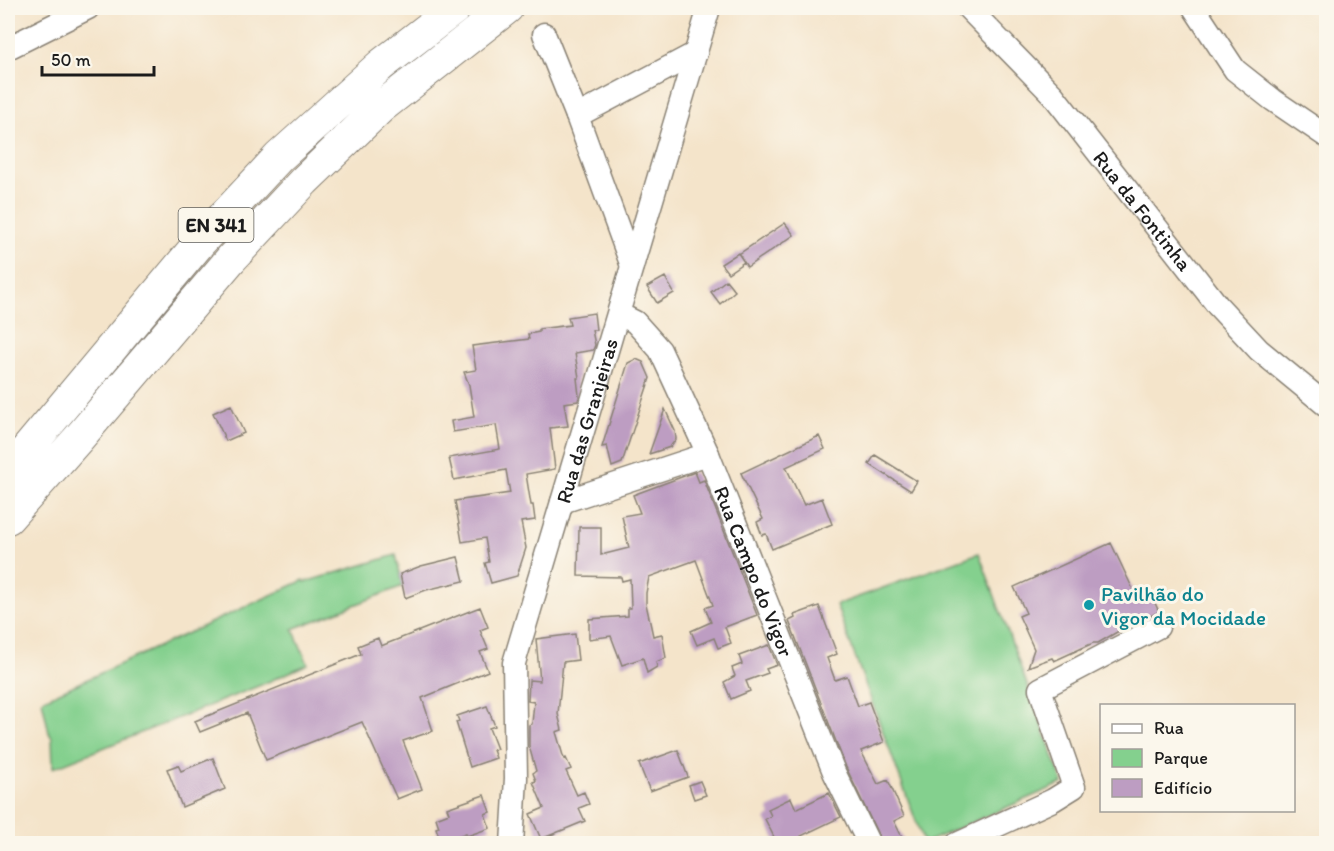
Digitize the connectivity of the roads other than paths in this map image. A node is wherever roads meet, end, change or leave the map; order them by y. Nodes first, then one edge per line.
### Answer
1 (88, 8) edge
2 (455, 8) edge
3 (507, 8) edge
4 (709, 8) edge
5 (968, 8) edge
6 (1194, 8) edge
7 (544, 34) dead end
8 (8, 48) edge
9 (696, 53) junction
10 (577, 116) junction
11 (1326, 136) edge
12 (632, 266) junction
13 (619, 314) junction
14 (1326, 405) edge
15 (708, 454) junction
16 (8, 472) edge
17 (562, 502) junction
18 (8, 518) edge
19 (1158, 627) dead end
20 (513, 843) edge
21 (869, 843) edge
22 (957, 843) edge

1 - 8 street
2 - 16 highway, EN 341
3 - 18 highway, EN 341
4 - 9 street, Rua das Granjeiras
5 - 14 street, Rua da Fontinha
6 - 11 street
7 - 10 street
9 - 10 street
9 - 12 street, Rua das Granjeiras
10 - 12 street
12 - 13 street, Rua das Granjeiras
13 - 15 street, Rua Campo do Vigor
13 - 17 street, Rua das Granjeiras
15 - 17 street
15 - 21 street, Rua Campo do Vigor
17 - 20 street, Rua das Granjeiras
19 - 22 street

